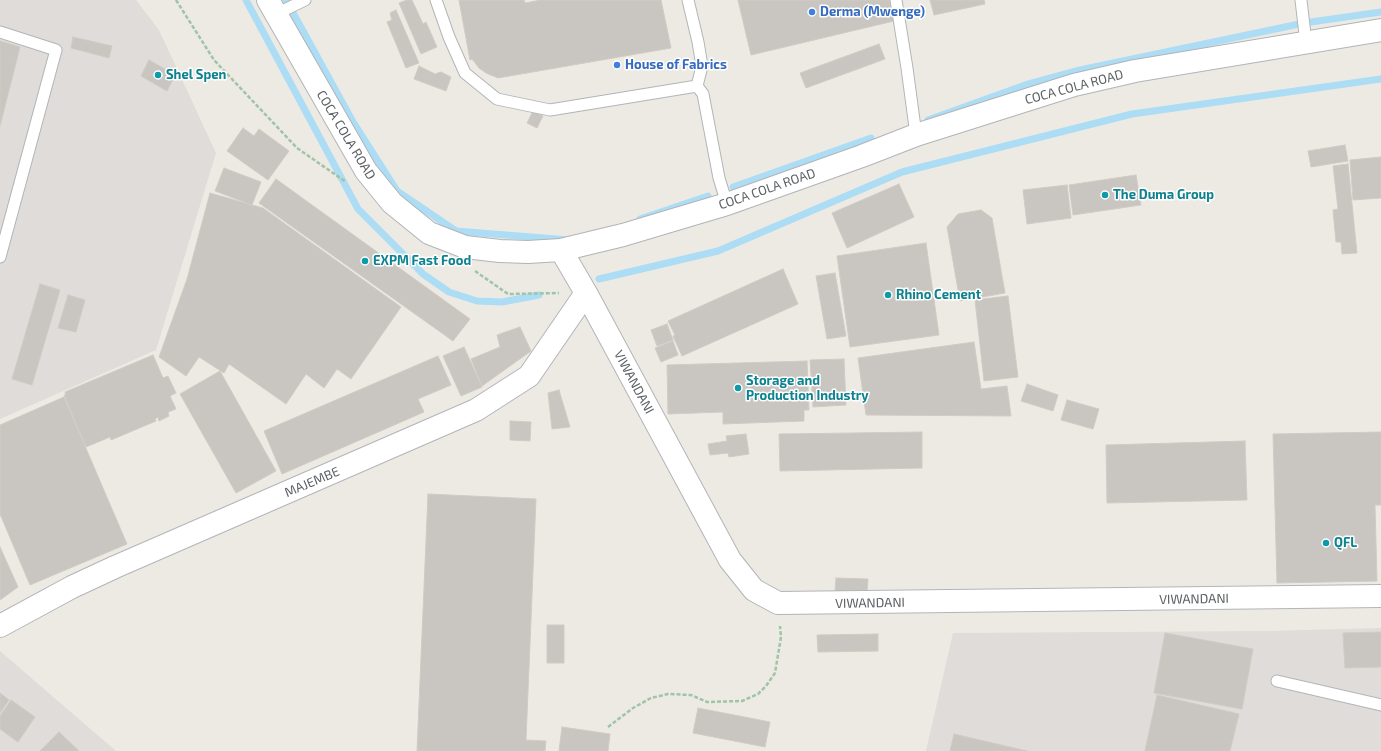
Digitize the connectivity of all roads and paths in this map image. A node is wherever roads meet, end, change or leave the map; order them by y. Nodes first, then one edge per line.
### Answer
1 (305, 0) edge
2 (436, 0) edge
3 (688, 0) edge
4 (896, 0) edge
5 (1301, 0) edge
6 (272, 7) edge
7 (1381, 30) edge
8 (0, 32) edge
9 (1306, 42) junction
10 (697, 86) junction
11 (916, 135) junction
12 (727, 204) junction
13 (561, 250) junction
14 (0, 257) edge
15 (586, 293) junction
16 (1381, 596) edge
17 (778, 603) junction
18 (0, 626) edge
19 (1277, 681) dead end
20 (1381, 705) edge
21 (608, 727) dead end

1 - 6 lane
2 - 10 lane
3 - 10 lane
4 - 11 lane
5 - 9 lane
6 - 13 street, COCA COLA ROAD
7 - 9 street, COCA COLA ROAD
8 - 14 lane
9 - 11 street, COCA COLA ROAD
10 - 12 lane
11 - 12 street, COCA COLA ROAD
12 - 13 street, COCA COLA ROAD
13 - 15 street, VIWANDANI
15 - 17 street, VIWANDANI
15 - 18 street, MAJEMBE
16 - 17 street, VIWANDANI
17 - 21 path
19 - 20 lane

